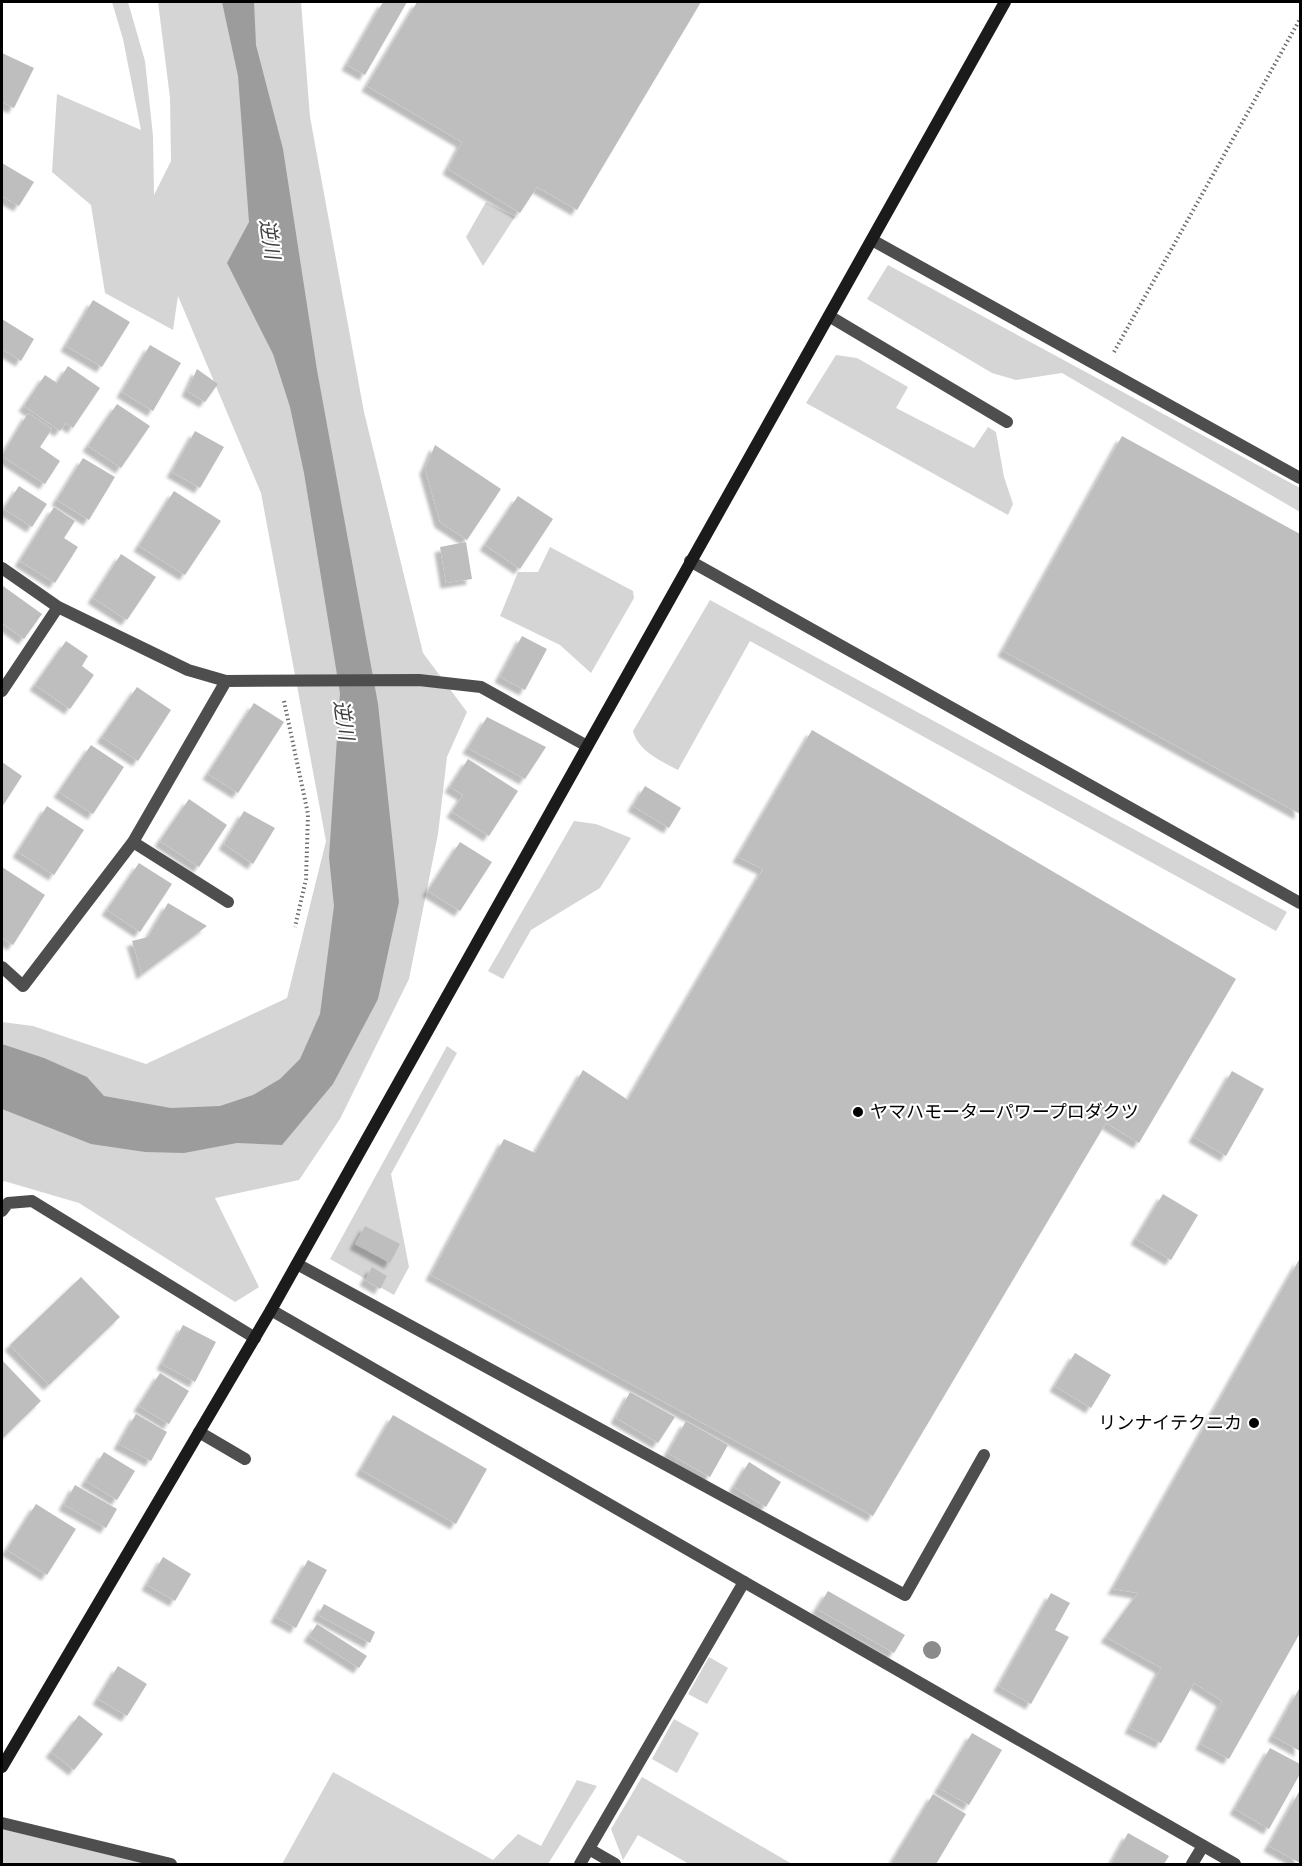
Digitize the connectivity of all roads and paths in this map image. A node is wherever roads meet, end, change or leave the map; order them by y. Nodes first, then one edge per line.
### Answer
1 (1005, 2) edge
2 (1300, 19) edge
3 (872, 240) junction
4 (829, 316) junction
5 (1110, 358) dead end
6 (1007, 422) dead end
7 (1300, 478) edge
8 (690, 561) junction
9 (2, 568) edge
10 (58, 607) junction
11 (280, 679) junction
12 (226, 681) junction
13 (2, 692) edge
14 (587, 746) junction
15 (133, 842) junction
16 (228, 902) dead end
17 (1300, 903) edge
18 (295, 927) dead end
19 (2, 967) edge
20 (2, 1211) edge
21 (297, 1264) junction
22 (272, 1310) junction
23 (255, 1338) junction
24 (199, 1432) junction
25 (984, 1455) dead end
26 (244, 1459) dead end
27 (744, 1582) junction
28 (2, 1767) edge
29 (2, 1823) edge
30 (1203, 1846) junction
31 (589, 1850) junction
32 (171, 1864) edge
33 (580, 1864) edge
34 (615, 1864) edge
35 (1192, 1864) edge
36 (1235, 1864) edge

1 - 3 street
2 - 5 path
3 - 4 street
3 - 7 street
4 - 6 street
4 - 8 street
8 - 14 street
8 - 17 street
9 - 10 street
10 - 12 street
10 - 13 street
11 - 12 street
11 - 14 street
11 - 18 path
12 - 15 street
14 - 21 street
15 - 16 street
15 - 19 street
20 - 23 street
21 - 22 street
21 - 25 street
22 - 23 street
22 - 27 street
23 - 24 street
24 - 26 street
24 - 28 street
27 - 30 street
27 - 31 street
29 - 32 street
30 - 35 street
30 - 36 street
31 - 33 street
31 - 34 street

